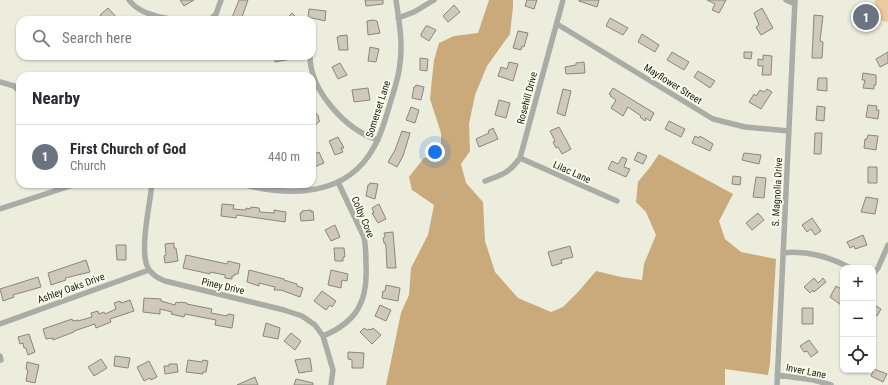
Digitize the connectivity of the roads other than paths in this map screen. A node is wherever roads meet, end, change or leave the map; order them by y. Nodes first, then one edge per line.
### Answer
1 (129, 0) edge
2 (221, 0) edge
3 (396, 0) edge
4 (434, 0) edge
5 (563, 0) edge
6 (786, 0) edge
7 (795, 2) edge
8 (160, 16) edge
9 (214, 16) edge
10 (398, 18) junction
11 (557, 24) junction
12 (310, 60) edge
13 (312, 72) edge
14 (316, 80) edge
15 (0, 82) edge
16 (16, 88) edge
17 (789, 131) junction
18 (378, 140) junction
19 (520, 158) junction
20 (485, 181) dead end
21 (338, 182) junction
22 (64, 188) edge
23 (151, 188) edge
24 (262, 188) edge
25 (617, 201) dead end
26 (0, 210) edge
27 (888, 245) edge
28 (784, 253) junction
29 (844, 265) edge
30 (149, 270) junction
31 (876, 270) edge
32 (0, 324) edge
33 (323, 336) junction
34 (777, 375) junction
35 (331, 385) edge
36 (777, 385) edge
37 (832, 385) edge

1 - 8 street
2 - 9 street
3 - 10 street, Somerset Lane
4 - 10 street
5 - 11 street, Rosehill Drive
6 - 7 street
7 - 17 street, S. Magnolia Drive
10 - 18 street, Somerset Lane
11 - 17 street, Mayflower Street
11 - 19 street, Rosehill Drive
12 - 13 street
14 - 18 street
15 - 16 street
17 - 28 street, S. Magnolia Drive
18 - 21 street, Somerset Lane
19 - 20 street, Rosehill Drive
19 - 25 street, Lilac Lane
21 - 24 street, Somerset Lane
21 - 33 street, Colby Cove
22 - 26 street
23 - 30 street
27 - 31 street
28 - 29 street
28 - 34 street, S. Magnolia Drive
30 - 32 street, Ashley Oaks Drive
30 - 33 street, Piney Drive
33 - 35 street, Piney Drive
34 - 36 street, S. Magnolia Drive
34 - 37 street, Inver Lane

